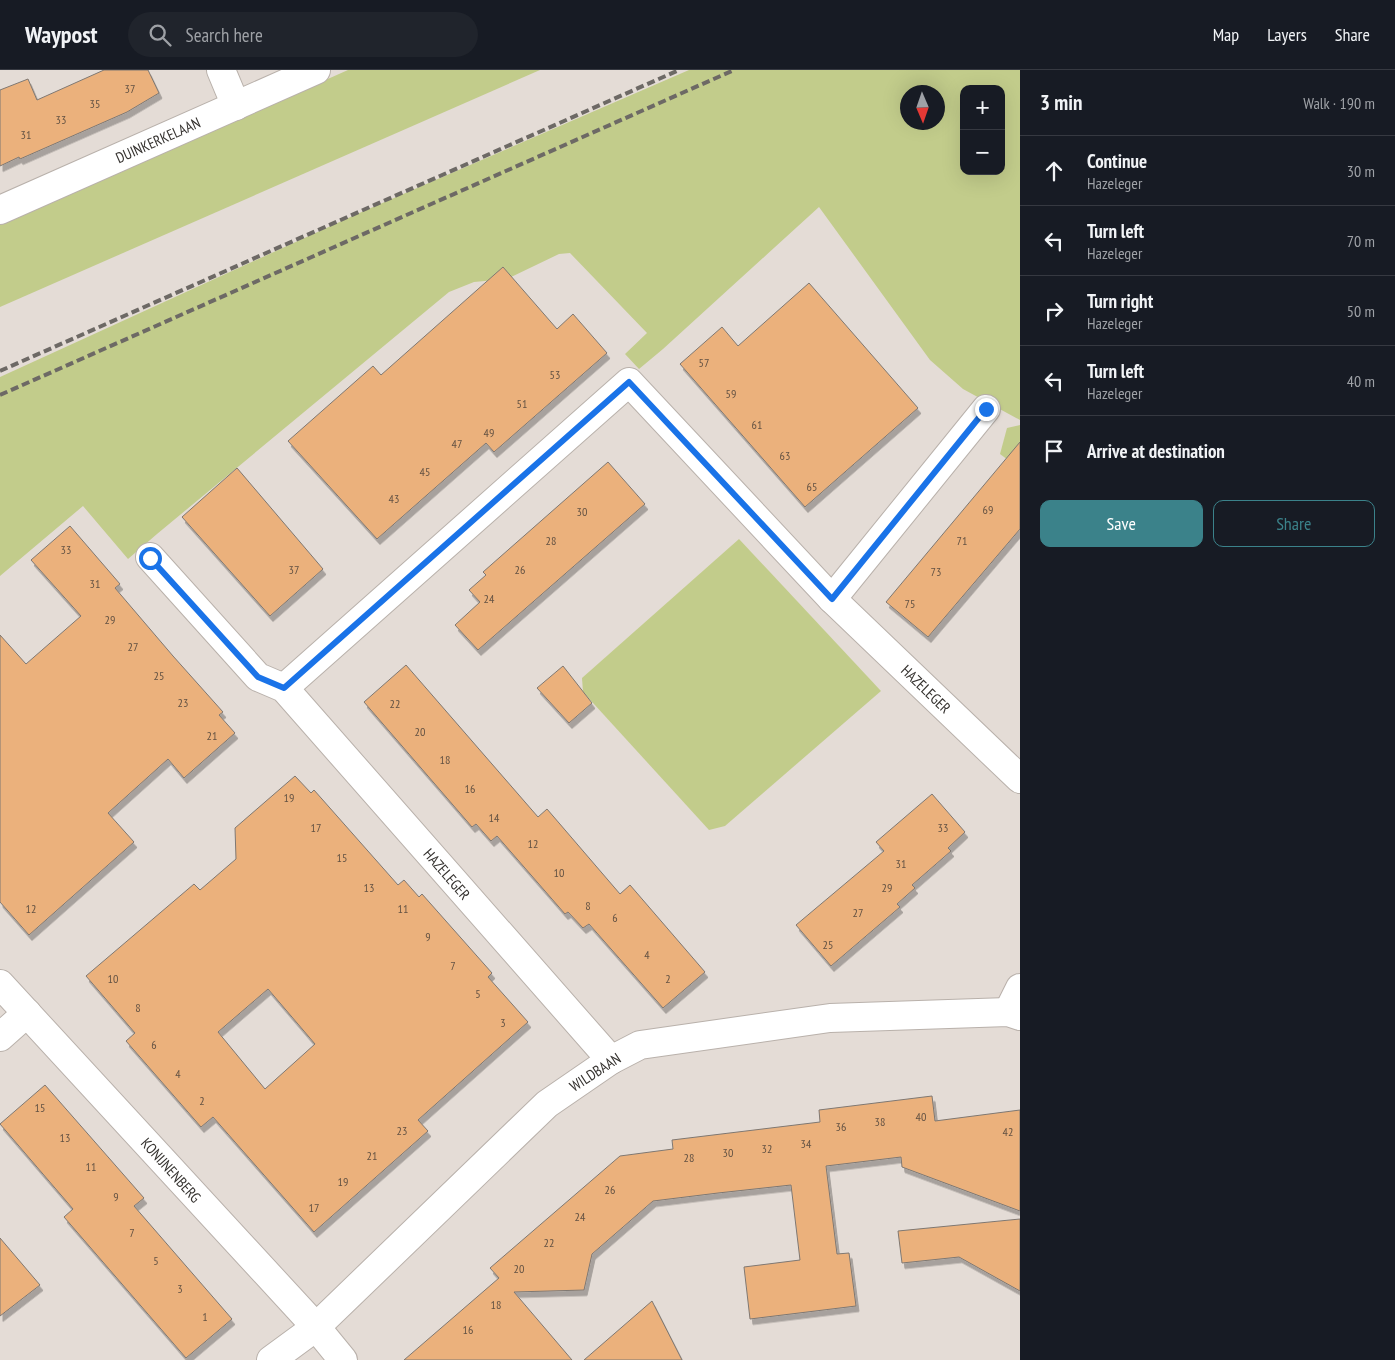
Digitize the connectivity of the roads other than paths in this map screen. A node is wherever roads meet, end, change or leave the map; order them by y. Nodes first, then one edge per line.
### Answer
1 (220, 70) edge
2 (316, 70) edge
3 (236, 106) junction
4 (0, 210) edge
5 (986, 409) dead end
6 (150, 558) dead end
7 (832, 599) junction
8 (284, 688) junction
9 (1020, 779) edge
10 (0, 984) edge
11 (1016, 1005) edge
12 (27, 1013) junction
13 (0, 1037) edge
14 (611, 1060) junction
15 (316, 1327) junction
16 (271, 1360) edge
17 (343, 1360) edge

1 - 3 street
2 - 3 street, DUINKERKELAAN
3 - 4 street, DUINKERKELAAN
5 - 7 street
6 - 8 street, HAZELEGER
7 - 8 street, HAZELEGER
7 - 9 street, HAZELEGER
8 - 14 street, HAZELEGER
10 - 12 street, KONIJNENBERG
11 - 14 street, WILDBAAN
12 - 13 street
12 - 15 street, KONIJNENBERG
14 - 15 street, WILDBAAN
15 - 16 street, WILDBAAN
15 - 17 street, KONIJNENBERG

